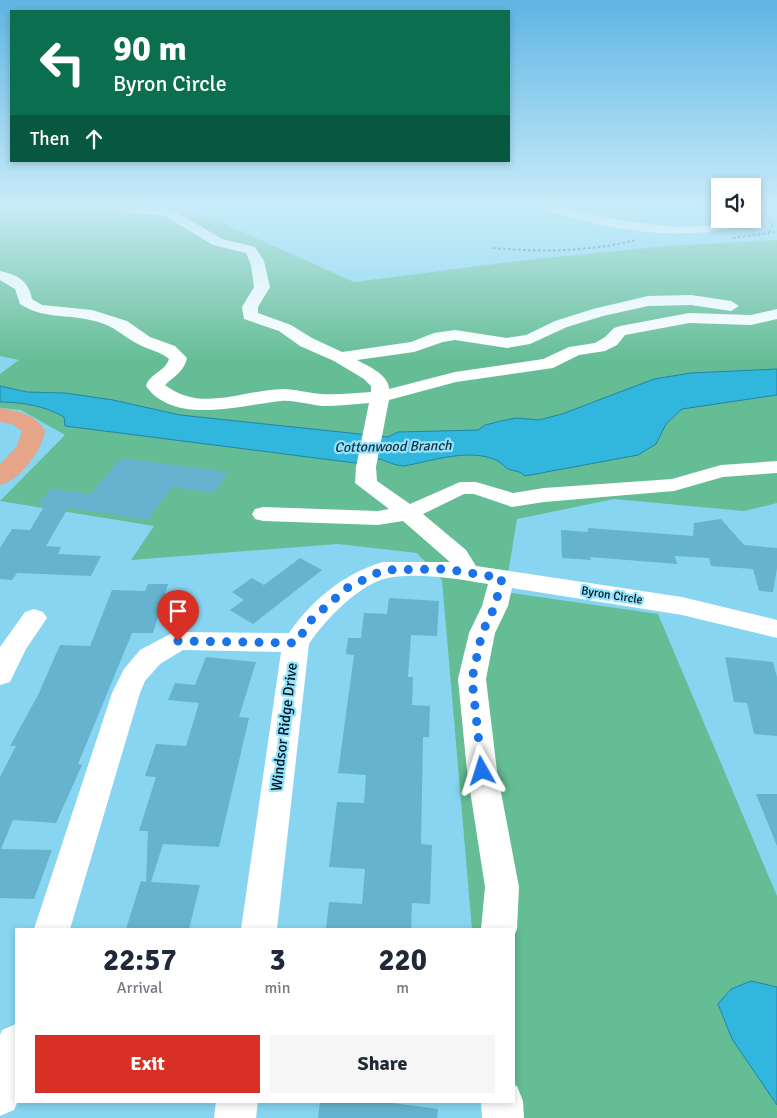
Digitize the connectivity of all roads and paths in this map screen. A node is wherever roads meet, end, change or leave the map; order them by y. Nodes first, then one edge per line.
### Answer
1 (254, 257) edge
2 (0, 275) edge
3 (777, 298) edge
4 (777, 314) edge
5 (340, 357) junction
6 (380, 397) junction
7 (0, 416) edge
8 (777, 467) edge
9 (0, 478) edge
10 (408, 513) junction
11 (263, 514) dead end
12 (457, 571) junction
13 (502, 578) junction
14 (34, 618) dead end
15 (777, 629) edge
16 (296, 643) junction
17 (7, 646) edge
18 (0, 675) edge
19 (52, 928) edge
20 (259, 928) edge
21 (499, 928) edge
22 (15, 1047) edge
23 (0, 1096) edge
24 (237, 1103) edge
25 (502, 1103) edge
26 (235, 1118) edge
27 (503, 1118) edge

1 - 5 street
2 - 6 street
3 - 5 street
4 - 6 street
5 - 6 street
6 - 10 street
7 - 9 main road
8 - 10 street
10 - 11 street
10 - 12 street
12 - 13 street, Byron Circle
12 - 16 street, Windsor Ridge Drive
13 - 15 street, Byron Circle
13 - 21 street
14 - 17 street
16 - 19 street
16 - 20 street, Windsor Ridge Drive
17 - 18 street
22 - 23 street
24 - 26 street
25 - 27 street

